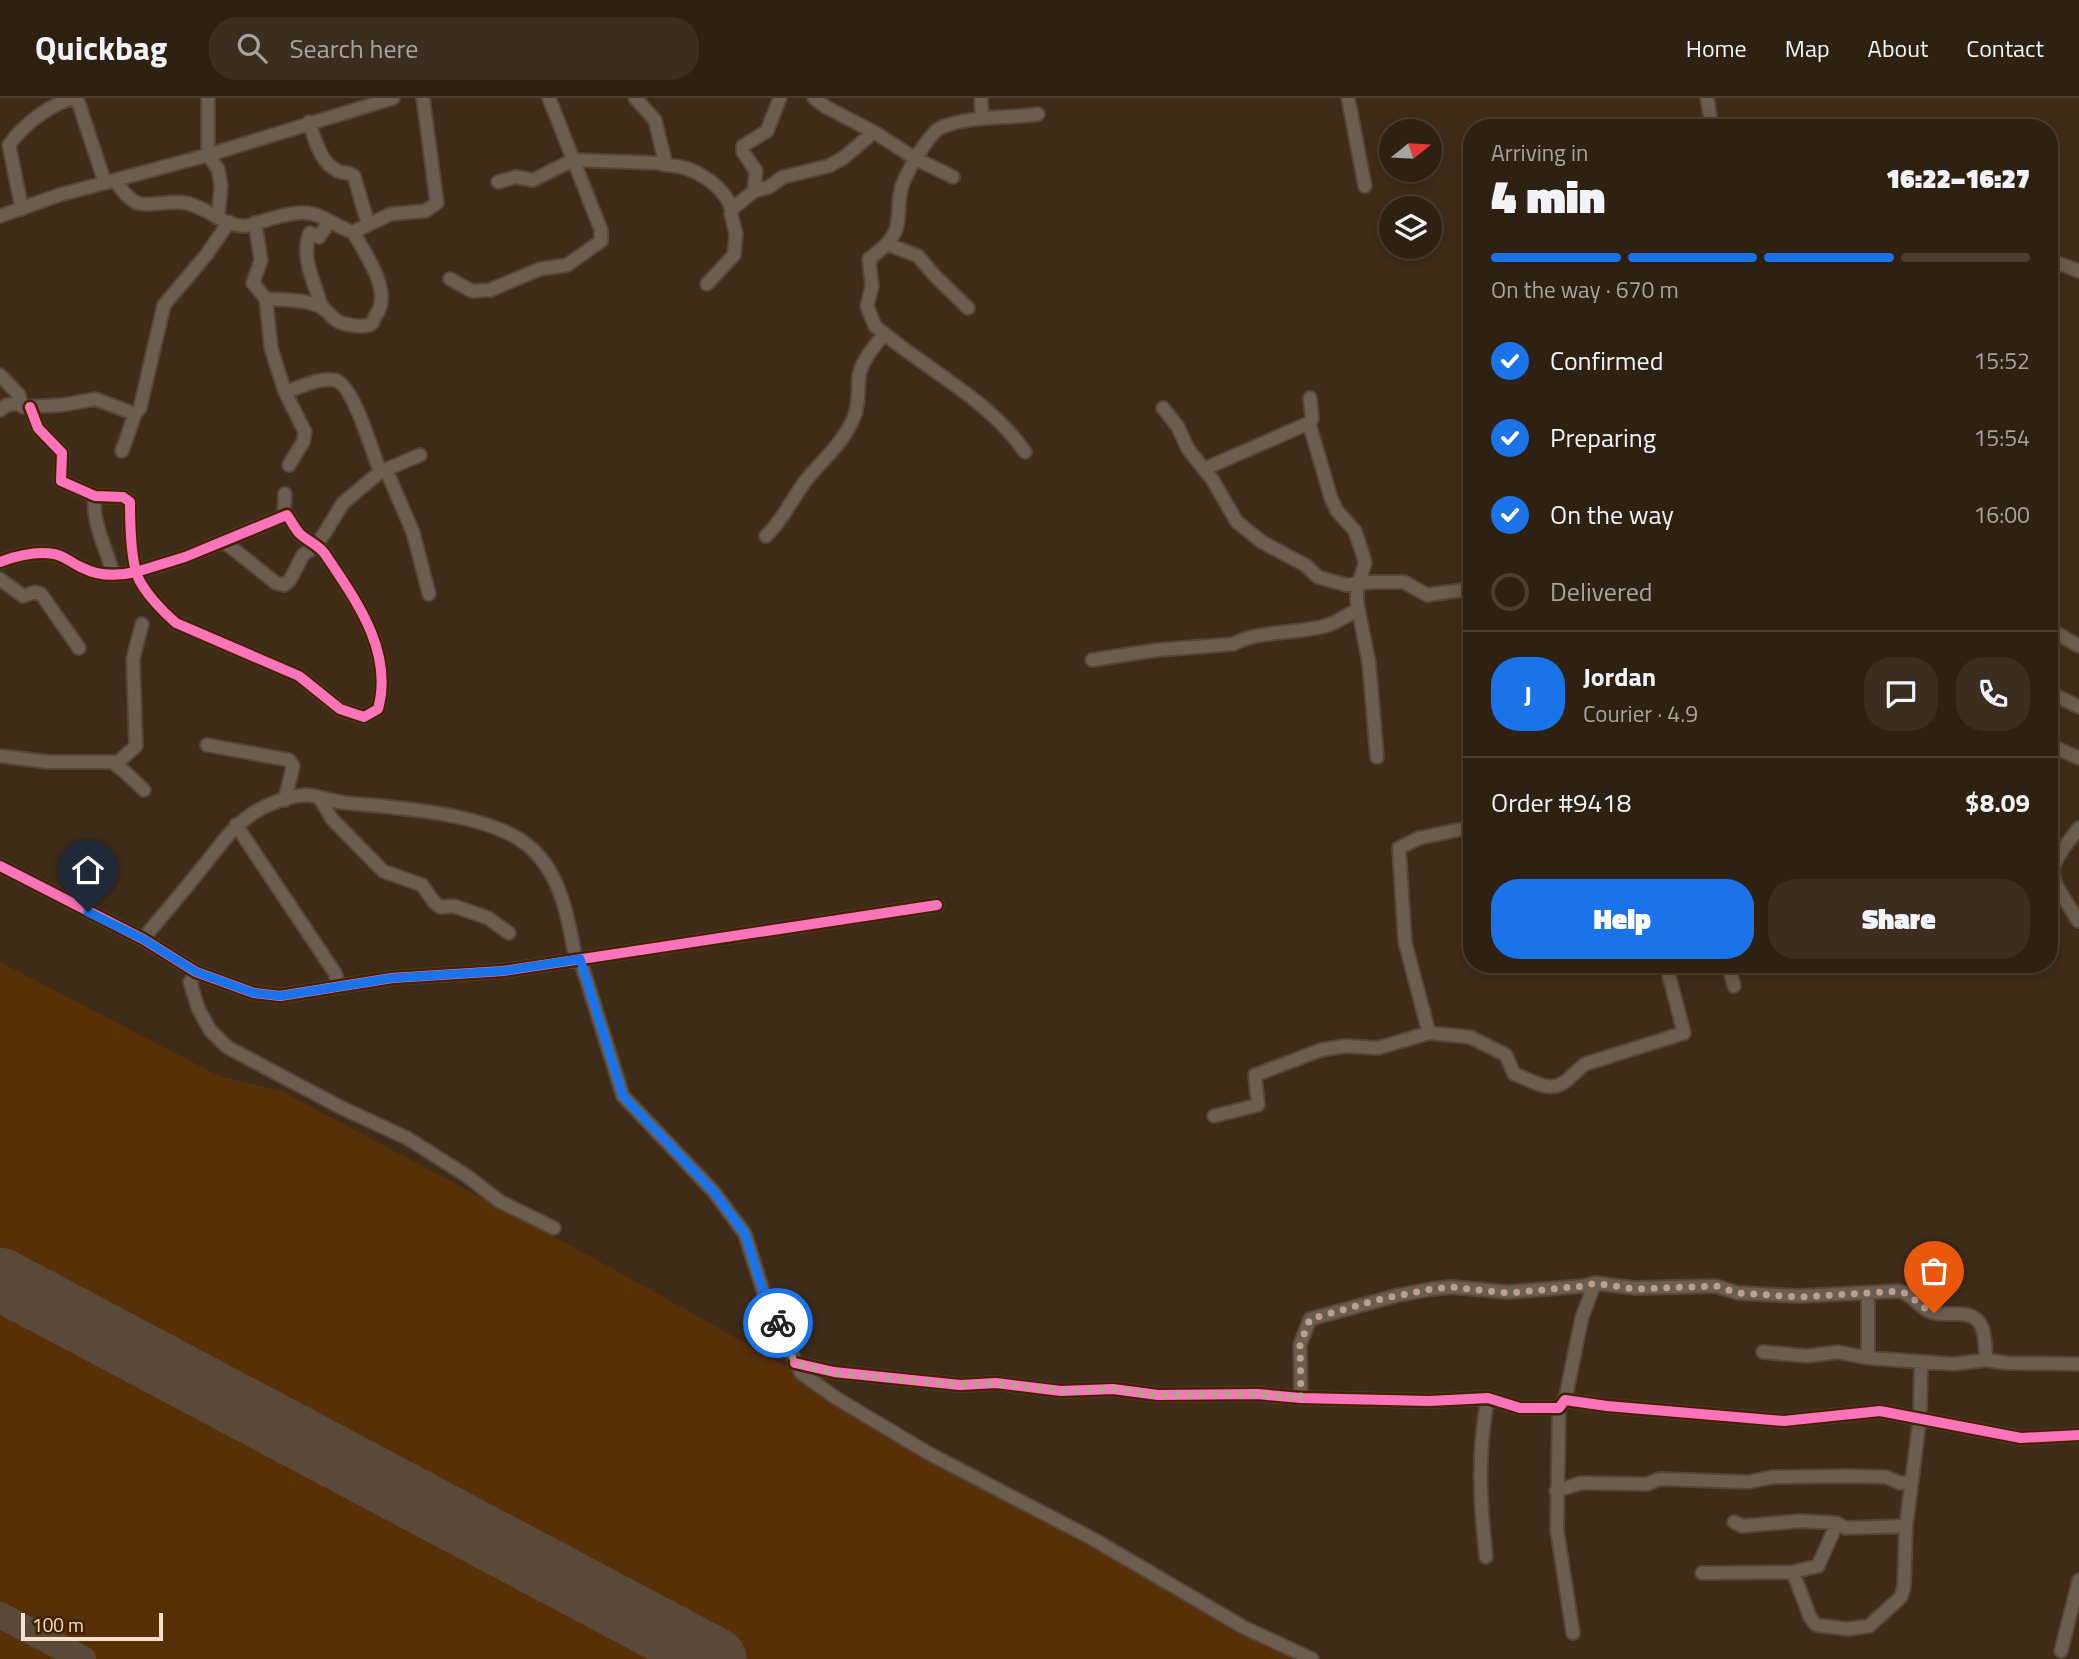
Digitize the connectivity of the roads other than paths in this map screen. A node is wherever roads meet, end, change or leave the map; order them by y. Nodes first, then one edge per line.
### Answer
1 (75, 98) edge
2 (208, 98) edge
3 (393, 98) edge
4 (423, 98) edge
5 (548, 98) edge
6 (635, 98) edge
7 (780, 98) edge
8 (814, 98) edge
9 (981, 98) edge
10 (1348, 98) edge
11 (1707, 98) edge
12 (1038, 114) dead end
13 (982, 117) junction
14 (1710, 119) edge
15 (309, 122) junction
16 (874, 132) junction
17 (208, 155) junction
18 (916, 159) junction
19 (573, 160) junction
20 (666, 165) junction
21 (953, 177) dead end
22 (110, 182) junction
23 (498, 182) dead end
24 (1365, 186) dead end
25 (754, 191) junction
26 (22, 209) junction
27 (732, 211) junction
28 (0, 216) edge
29 (223, 220) junction
30 (330, 222) junction
31 (255, 223) junction
32 (368, 224) junction
33 (352, 232) junction
34 (887, 244) junction
35 (2058, 264) edge
36 (2079, 271) edge
37 (450, 279) dead end
38 (707, 284) dead end
39 (266, 299) junction
40 (322, 307) junction
41 (968, 308) dead end
42 (884, 334) junction
43 (0, 375) edge
44 (285, 392) junction
45 (1310, 398) dead end
46 (25, 405) junction
47 (1163, 408) dead end
48 (0, 410) edge
49 (135, 414) junction
50 (1309, 423) junction
51 (122, 451) dead end
52 (1025, 452) dead end
53 (420, 455) dead end
54 (289, 465) dead end
55 (1204, 469) junction
56 (383, 471) junction
57 (285, 494) dead end
58 (95, 496) junction
59 (285, 515) junction
60 (766, 536) dead end
61 (223, 541) junction
62 (315, 546) junction
63 (0, 562) edge
64 (136, 572) junction
65 (113, 574) junction
66 (0, 579) edge
67 (1359, 584) junction
68 (1463, 590) edge
69 (429, 594) dead end
70 (1358, 608) junction
71 (142, 624) dead end
72 (2058, 634) edge
73 (2079, 646) edge
74 (79, 648) dead end
75 (1092, 660) dead end
76 (2058, 696) edge
77 (2079, 707) edge
78 (207, 745) dead end
79 (2058, 749) edge
80 (0, 756) edge
81 (1377, 757) dead end
82 (2079, 758) edge
83 (116, 765) junction
84 (144, 790) dead end
85 (320, 799) junction
86 (285, 800) junction
87 (236, 825) junction
88 (2079, 828) edge
89 (1463, 829) edge
90 (2058, 854) edge
91 (0, 866) edge
92 (2058, 887) edge
93 (937, 905) dead end
94 (2078, 921) edge
95 (509, 933) dead end
96 (143, 939) junction
97 (578, 960) junction
98 (196, 972) junction
99 (1667, 973) edge
100 (1730, 973) edge
101 (1734, 986) dead end
102 (339, 987) junction
103 (1429, 1033) junction
104 (1214, 1116) dead end
105 (554, 1228) dead end
106 (1595, 1283) junction
107 (1868, 1294) junction
108 (1763, 1352) dead end
109 (1868, 1358) junction
110 (1986, 1360) junction
111 (1922, 1362) junction
112 (795, 1363) junction
113 (2079, 1364) edge
114 (1301, 1398) junction
115 (1488, 1398) junction
116 (1562, 1404) junction
117 (1920, 1417) junction
118 (2079, 1435) edge
119 (1912, 1482) junction
120 (1556, 1491) junction
121 (1734, 1522) dead end
122 (1837, 1523) junction
123 (1906, 1525) junction
124 (1486, 1557) dead end
125 (1793, 1572) junction
126 (1702, 1573) dead end
127 (2079, 1580) edge
128 (1573, 1633) dead end
129 (2061, 1651) dead end
130 (1312, 1659) edge

1 - 22 street
1 - 26 street
2 - 17 street
3 - 15 street
4 - 32 street
5 - 19 street
6 - 20 street
7 - 25 street
8 - 16 street
9 - 13 street
10 - 24 street
11 - 14 street
12 - 13 street
13 - 18 street
15 - 17 street
15 - 32 street
16 - 18 street
16 - 25 street
17 - 22 street
17 - 29 street
18 - 21 street
18 - 34 street
19 - 20 street
19 - 23 street
19 - 37 street
20 - 27 street
22 - 26 street
22 - 29 street
25 - 27 street
26 - 28 street
27 - 38 street
29 - 31 street
29 - 49 street
30 - 31 street
30 - 33 street
30 - 40 street
31 - 39 street
32 - 33 street
33 - 40 street
34 - 41 street
34 - 42 street
35 - 36 street
39 - 40 street
39 - 44 street
42 - 52 street
42 - 60 street
43 - 46 street
44 - 54 street
44 - 56 street
45 - 50 street
46 - 48 street
46 - 49 street
46 - 58 street
47 - 55 street
49 - 51 street
50 - 55 street
50 - 67 street
53 - 56 street
55 - 67 street
56 - 62 street
56 - 69 street
57 - 59 street
58 - 64 street
58 - 65 street
59 - 61 street
59 - 62 street
61 - 62 street
61 - 64 street
62 - 64 street
63 - 65 street
64 - 65 street
66 - 74 street
67 - 68 street
67 - 70 street
70 - 75 street
70 - 81 street
71 - 83 street
72 - 73 street
76 - 77 street
78 - 86 street
79 - 82 street
80 - 83 street
83 - 84 street
85 - 86 street
85 - 95 street
85 - 97 street
86 - 87 street
87 - 96 street
87 - 102 street
88 - 90 street
89 - 103 street
91 - 96 street
92 - 94 street
93 - 97 street
96 - 98 street
97 - 102 street
97 - 112 street
98 - 102 street
98 - 105 street
99 - 103 street
100 - 101 street
103 - 104 street
106 - 107 street
106 - 114 street
106 - 116 street
107 - 109 street
107 - 110 street
108 - 109 street
109 - 111 street
110 - 111 street
110 - 113 street
111 - 117 street
112 - 114 street
112 - 130 street
114 - 115 street
115 - 116 street
115 - 124 street
116 - 117 street
116 - 120 street
117 - 118 street
117 - 119 street
119 - 120 street
119 - 123 street
120 - 128 street
121 - 122 street
122 - 123 street
122 - 125 street
123 - 125 street
125 - 126 street
127 - 129 street

